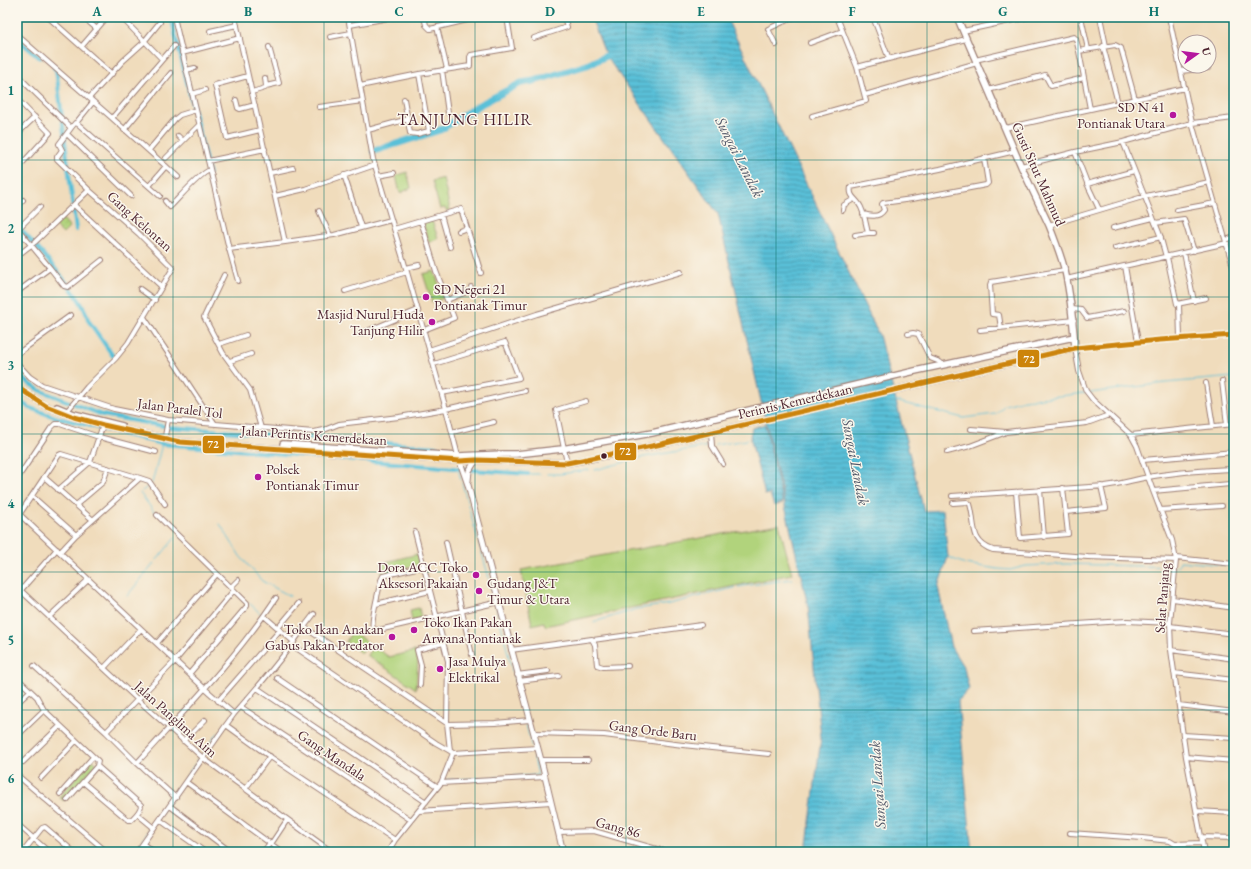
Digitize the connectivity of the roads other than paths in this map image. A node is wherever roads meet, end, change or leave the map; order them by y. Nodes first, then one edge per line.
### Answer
1 (48, 17) edge
2 (83, 17) edge
3 (107, 17) edge
4 (121, 17) edge
5 (174, 17) edge
6 (235, 17) edge
7 (348, 17) edge
8 (394, 17) edge
9 (424, 17) edge
10 (480, 17) edge
11 (507, 17) edge
12 (564, 17) edge
13 (794, 17) edge
14 (837, 17) edge
15 (873, 17) edge
16 (957, 17) edge
17 (1029, 17) edge
18 (1081, 17) edge
19 (1100, 17) edge
20 (1170, 17) edge
21 (461, 20) edge
22 (160, 22) dead end
23 (237, 25) junction
24 (350, 25) junction
25 (437, 27) junction
26 (97, 29) junction
27 (210, 31) dead end
28 (842, 31) junction
29 (963, 31) junction
30 (351, 33) junction
31 (17, 35) edge
32 (330, 37) dead end
33 (240, 38) junction
34 (534, 38) dead end
35 (966, 39) junction
36 (144, 41) junction
37 (810, 43) dead end
38 (776, 45) dead end
39 (82, 46) junction
40 (174, 46) dead end
41 (1104, 46) junction
42 (269, 47) dead end
43 (1088, 49) junction
44 (1079, 51) junction
45 (1177, 51) edge
46 (182, 53) junction
47 (162, 59) junction
48 (889, 59) junction
49 (976, 62) junction
50 (857, 67) junction
51 (194, 68) dead end
52 (445, 69) junction
53 (186, 70) junction
54 (171, 73) dead end
55 (17, 74) edge
56 (112, 74) junction
57 (419, 74) junction
58 (1182, 74) edge
59 (248, 76) junction
60 (265, 78) dead end
61 (1084, 78) junction
62 (266, 86) junction
63 (360, 86) junction
64 (1185, 88) junction
65 (205, 90) dead end
66 (988, 90) junction
67 (252, 92) junction
68 (192, 94) junction
69 (865, 95) junction
70 (89, 98) junction
71 (17, 99) edge
72 (404, 99) dead end
73 (1135, 99) junction
74 (236, 100) dead end
75 (362, 101) junction
76 (93, 102) junction
77 (1118, 103) junction
78 (255, 105) junction
79 (319, 107) dead end
80 (1090, 108) junction
81 (194, 110) junction
82 (448, 113) dead end
83 (35, 116) junction
84 (812, 116) dead end
85 (112, 118) junction
86 (1234, 118) edge
87 (408, 119) junction
88 (76, 123) junction
89 (1192, 123) junction
90 (199, 125) junction
91 (72, 128) junction
92 (1005, 128) junction
93 (124, 130) junction
94 (260, 130) junction
95 (368, 130) junction
96 (17, 134) edge
97 (67, 134) junction
98 (178, 136) dead end
99 (183, 141) junction
100 (1123, 142) junction
101 (265, 149) junction
102 (149, 150) junction
103 (1015, 151) junction
104 (1075, 152) junction
105 (166, 158) dead end
106 (984, 158) junction
107 (208, 161) junction
108 (375, 165) junction
109 (166, 166) junction
110 (1022, 166) junction
111 (293, 168) dead end
112 (17, 169) edge
113 (210, 170) junction
114 (1134, 171) junction
115 (270, 173) junction
116 (394, 173) dead end
117 (344, 175) junction
118 (378, 176) junction
119 (178, 177) dead end
120 (1209, 182) junction
121 (1087, 184) junction
122 (149, 186) junction
123 (89, 190) junction
124 (131, 196) dead end
125 (160, 196) dead end
126 (275, 196) junction
127 (1146, 196) junction
128 (854, 199) junction
129 (23, 200) dead end
130 (165, 201) dead end
131 (1215, 203) junction
132 (74, 205) junction
133 (17, 206) edge
134 (40, 207) dead end
135 (1099, 209) junction
136 (842, 210) dead end
137 (1177, 210) dead end
138 (319, 211) dead end
139 (863, 214) junction
140 (441, 215) junction
141 (391, 220) junction
142 (421, 221) junction
143 (1154, 221) junction
144 (1049, 225) junction
145 (361, 227) junction
146 (19, 228) edge
147 (467, 228) junction
148 (1113, 228) dead end
149 (394, 229) junction
150 (459, 231) dead end
151 (868, 233) junction
152 (874, 233) dead end
153 (330, 235) junction
154 (856, 235) dead end
155 (1161, 236) junction
156 (1234, 238) edge
157 (1226, 241) junction
158 (285, 242) junction
159 (34, 244) junction
160 (450, 247) dead end
161 (1115, 248) dead end
162 (230, 249) junction
163 (1194, 250) junction
164 (1184, 253) junction
165 (17, 256) edge
166 (1167, 257) junction
167 (102, 260) dead end
168 (419, 265) dead end
169 (1125, 266) junction
170 (50, 268) junction
171 (407, 270) junction
172 (1065, 270) junction
173 (1234, 270) edge
174 (681, 272) dead end
175 (481, 273) dead end
176 (224, 275) dead end
177 (1066, 280) junction
178 (238, 281) dead end
179 (162, 287) junction
180 (471, 287) dead end
181 (140, 289) dead end
182 (346, 291) dead end
183 (17, 292) edge
184 (1206, 298) dead end
185 (154, 300) junction
186 (447, 300) junction
187 (1194, 301) junction
188 (1179, 304) junction
189 (1072, 309) junction
190 (418, 310) junction
191 (1124, 311) dead end
192 (71, 314) dead end
193 (144, 317) junction
194 (1074, 320) junction
195 (1001, 328) junction
196 (424, 330) junction
197 (980, 330) dead end
198 (360, 334) dead end
199 (908, 334) dead end
200 (246, 335) dead end
201 (1234, 335) edge
202 (1074, 337) junction
203 (1180, 338) junction
204 (1138, 342) junction
205 (219, 344) junction
206 (1075, 348) junction
207 (430, 350) junction
208 (17, 354) edge
209 (250, 354) dead end
210 (230, 361) junction
211 (960, 362) junction
212 (17, 363) edge
213 (434, 364) junction
214 (944, 365) junction
215 (966, 373) junction
216 (1222, 381) dead end
217 (1206, 383) dead end
218 (17, 386) edge
219 (525, 390) dead end
220 (442, 393) junction
221 (77, 398) junction
222 (586, 401) dead end
223 (446, 409) junction
224 (67, 411) junction
225 (1109, 415) junction
226 (168, 421) junction
227 (494, 422) dead end
228 (216, 424) junction
229 (1234, 424) edge
230 (1227, 425) junction
231 (103, 426) junction
232 (1213, 426) junction
233 (261, 428) junction
234 (971, 429) dead end
235 (452, 432) junction
236 (713, 432) junction
237 (1006, 432) junction
238 (165, 434) junction
239 (1130, 435) junction
240 (99, 436) junction
241 (564, 449) junction
242 (156, 452) dead end
243 (948, 452) dead end
244 (1234, 452) edge
245 (402, 455) junction
246 (476, 460) junction
247 (1143, 460) junction
248 (90, 462) junction
249 (567, 463) junction
250 (461, 464) junction
251 (723, 464) dead end
252 (108, 468) junction
253 (1234, 469) edge
254 (44, 477) junction
255 (1148, 477) junction
256 (140, 478) junction
257 (17, 479) edge
258 (1230, 484) dead end
259 (468, 485) junction
260 (1101, 486) junction
261 (1063, 488) junction
262 (58, 490) junction
263 (1040, 490) junction
264 (1016, 492) junction
265 (1153, 492) junction
266 (32, 496) junction
267 (952, 496) dead end
268 (953, 503) dead end
269 (165, 504) dead end
270 (76, 505) junction
271 (1222, 506) dead end
272 (1160, 510) junction
273 (1066, 512) junction
274 (18, 514) edge
275 (158, 515) dead end
276 (93, 520) junction
277 (415, 532) dead end
278 (76, 535) junction
279 (1044, 537) junction
280 (446, 542) dead end
281 (58, 550) junction
282 (1176, 563) junction
283 (1234, 564) edge
284 (424, 566) junction
285 (217, 574) junction
286 (88, 580) junction
287 (238, 580) dead end
288 (19, 588) edge
289 (232, 588) junction
290 (430, 591) junction
291 (276, 598) dead end
292 (1173, 599) junction
293 (498, 602) junction
294 (298, 603) dead end
295 (376, 604) junction
296 (1234, 608) edge
297 (462, 610) junction
298 (314, 614) dead end
299 (264, 616) junction
300 (436, 616) junction
301 (49, 617) junction
302 (1170, 624) junction
303 (701, 626) dead end
304 (304, 627) junction
305 (141, 629) junction
306 (279, 629) junction
307 (973, 631) dead end
308 (1234, 634) edge
309 (593, 640) junction
310 (157, 643) junction
311 (443, 643) junction
312 (293, 644) junction
313 (511, 650) junction
314 (1171, 650) junction
315 (472, 655) dead end
316 (1234, 659) edge
317 (175, 660) junction
318 (34, 666) dead end
319 (628, 666) dead end
320 (104, 668) junction
321 (548, 670) dead end
322 (190, 673) junction
323 (1174, 673) junction
324 (517, 675) junction
325 (559, 676) dead end
326 (17, 678) edge
327 (277, 678) dead end
328 (519, 680) junction
329 (1234, 680) edge
330 (420, 685) dead end
331 (204, 688) junction
332 (257, 688) junction
333 (30, 691) junction
334 (137, 699) junction
335 (218, 701) junction
336 (17, 703) edge
337 (1179, 706) junction
338 (241, 707) junction
339 (44, 710) junction
340 (1234, 712) edge
341 (234, 714) junction
342 (205, 720) dead end
343 (530, 720) junction
344 (446, 724) junction
345 (226, 725) junction
346 (60, 726) junction
347 (168, 728) junction
348 (106, 732) junction
349 (534, 733) junction
350 (1183, 735) junction
351 (17, 736) edge
352 (1234, 738) edge
353 (76, 741) junction
354 (183, 741) junction
355 (538, 748) junction
356 (452, 752) junction
357 (769, 754) dead end
358 (270, 756) junction
359 (93, 757) junction
360 (1186, 757) junction
361 (203, 758) junction
362 (540, 760) junction
363 (588, 760) dead end
364 (1234, 761) edge
365 (23, 762) dead end
366 (138, 763) junction
367 (97, 766) junction
368 (17, 775) edge
369 (545, 777) junction
370 (41, 778) dead end
371 (71, 781) junction
372 (83, 782) junction
373 (186, 782) junction
374 (441, 783) junction
375 (438, 787) junction
376 (78, 788) junction
377 (245, 789) junction
378 (60, 794) dead end
379 (176, 798) junction
380 (67, 800) dead end
381 (426, 802) junction
382 (551, 802) junction
383 (170, 806) junction
384 (419, 811) junction
385 (1197, 811) junction
386 (1234, 813) edge
387 (137, 814) junction
388 (160, 820) junction
389 (287, 820) junction
390 (411, 820) junction
391 (17, 824) edge
392 (154, 828) junction
393 (561, 832) junction
394 (1070, 833) dead end
395 (1201, 837) junction
396 (1234, 838) edge
397 (34, 839) junction
398 (395, 840) junction
399 (271, 843) junction
400 (1202, 843) junction
401 (143, 844) junction
402 (17, 850) edge
403 (20, 852) edge
404 (23, 852) edge
405 (49, 852) edge
406 (74, 852) edge
407 (108, 852) edge
408 (138, 852) edge
409 (154, 852) edge
410 (205, 852) edge
411 (231, 852) edge
412 (262, 852) edge
413 (282, 852) edge
414 (332, 852) edge
415 (388, 852) edge
416 (563, 852) edge
417 (667, 852) edge
418 (1204, 852) edge

1 - 39 street
2 - 26 street
3 - 26 street
4 - 36 street
5 - 46 street
6 - 23 street
7 - 24 street
8 - 24 street
9 - 25 street
10 - 21 street
11 - 52 street
12 - 34 street
13 - 38 street
14 - 28 street
15 - 48 street
16 - 29 highway, Gusti Situt Mahmud
17 - 29 street
18 - 43 street
19 - 41 street
20 - 45 street
21 - 25 street
22 - 36 street
23 - 27 street
23 - 33 street
24 - 30 street
25 - 52 street
26 - 39 street
28 - 37 street
28 - 50 street
29 - 35 highway, Gusti Situt Mahmud
30 - 32 street
30 - 63 street
31 - 70 street
33 - 46 street
33 - 59 street
35 - 48 street
35 - 49 highway, Gusti Situt Mahmud
36 - 47 street
36 - 56 street
39 - 56 street
40 - 47 street
41 - 43 street
41 - 73 street
41 - 77 street
42 - 62 street
43 - 44 street
44 - 49 street
44 - 61 street
46 - 53 street
47 - 85 street
48 - 50 street
49 - 66 highway, Gusti Situt Mahmud
49 - 69 street
50 - 69 street
51 - 53 street
52 - 57 street
52 - 82 street
53 - 68 street
54 - 93 street
55 - 91 street
56 - 70 street
57 - 63 street
57 - 87 street
58 - 64 street
59 - 67 street
59 - 94 street
60 - 62 street
61 - 66 street
61 - 80 street
62 - 67 street
63 - 75 street
64 - 73 street
64 - 89 street
65 - 68 street
66 - 92 highway, Gusti Situt Mahmud
67 - 78 street
68 - 81 street
69 - 84 street
70 - 76 street
71 - 83 street
72 - 87 street
73 - 77 street
74 - 78 street
75 - 79 street
75 - 95 street
76 - 85 street
76 - 88 street
77 - 80 street
78 - 94 street
80 - 92 street
81 - 90 street
81 - 102 street
83 - 96 street
83 - 112 street
85 - 93 street
86 - 89 street
87 - 95 street
88 - 91 street
88 - 122 street
89 - 100 street
89 - 120 street
90 - 99 street
90 - 107 street
91 - 97 street
92 - 103 highway, Gusti Situt Mahmud
93 - 102 street
94 - 101 street
95 - 108 street
97 - 123 street, Gang Kelontan
97 - 124 street
98 - 99 street
99 - 105 street
100 - 104 street
100 - 114 street
101 - 107 street
101 - 115 street
102 - 109 street
103 - 106 street
103 - 110 highway, Gusti Situt Mahmud
104 - 110 street
104 - 121 street
106 - 128 street
106 - 139 street
107 - 113 street
108 - 117 street
108 - 118 street
109 - 119 street
109 - 122 street
110 - 144 highway, Gusti Situt Mahmud
111 - 115 street
113 - 130 street
113 - 162 street
114 - 121 street
114 - 127 street
115 - 126 street
116 - 118 street
117 - 126 street
117 - 145 street
118 - 141 street
120 - 127 street
120 - 131 street
121 - 135 street
122 - 125 street
123 - 132 street
123 - 179 street, Gang Kelontan
126 - 158 street
127 - 135 street
127 - 143 street
128 - 136 street
128 - 139 street
129 - 133 street
131 - 137 street
131 - 157 street
132 - 159 street
132 - 179 street
134 - 146 street
135 - 144 street
138 - 153 street
139 - 151 street
140 - 142 street
140 - 147 street
140 - 160 street
141 - 145 street
141 - 149 street
142 - 149 street
142 - 186 street
143 - 148 street
143 - 155 street
143 - 163 street
144 - 172 highway, Gusti Situt Mahmud
145 - 153 street
146 - 159 street
147 - 150 street
147 - 175 street
149 - 171 street
151 - 152 street
151 - 154 street
153 - 158 street
155 - 161 street
155 - 166 street
156 - 157 street
157 - 163 street
157 - 173 street
158 - 162 street
159 - 165 street
159 - 170 street
162 - 178 street
163 - 164 street
164 - 166 street
164 - 187 street
166 - 169 street
166 - 188 street
167 - 170 street
168 - 171 street
169 - 177 street
169 - 204 street
170 - 183 street
171 - 182 street
171 - 190 street
172 - 177 highway, Gusti Situt Mahmud
172 - 195 street
174 - 207 street
176 - 205 street
177 - 189 highway, Gusti Situt Mahmud
179 - 185 street
180 - 186 street
181 - 185 street
184 - 187 street
185 - 193 street
186 - 196 street
187 - 188 street
188 - 203 street
189 - 191 street
189 - 194 highway, Gusti Situt Mahmud
190 - 196 street
190 - 198 street
192 - 208 street
193 - 221 street
193 - 228 street
194 - 195 street
194 - 202 highway, Gusti Situt Mahmud
195 - 197 street
196 - 207 street
199 - 214 street
200 - 205 street
201 - 203 street
202 - 206 highway, Gusti Situt Mahmud
202 - 211 highway
203 - 204 street
204 - 206 street
205 - 210 street
206 - 215 highway, Perintis Kemerdekaan
206 - 225 street, Selat Panjang
207 - 213 street
209 - 210 street
210 - 233 street
211 - 214 highway
211 - 215 highway
212 - 221 street, Jalan Paralel Tol
213 - 220 street
213 - 220 street
214 - 241 highway
215 - 236 highway, Perintis Kemerdekaan
216 - 230 street
217 - 232 street
218 - 224 highway, Jalan Perintis Kemerdekaan
218 - 231 highway, Jalan Perintis Kemerdekaan
219 - 223 street, Jalan Paralel Tol
220 - 223 street
221 - 224 street
221 - 226 street, Jalan Paralel Tol
222 - 241 street
223 - 233 street, Jalan Paralel Tol
223 - 235 street
224 - 238 highway, Jalan Perintis Kemerdekaan
225 - 237 street
225 - 239 street, Selat Panjang
226 - 228 street, Jalan Paralel Tol
226 - 238 street
227 - 235 street
228 - 233 street, Jalan Paralel Tol
229 - 230 street
230 - 232 street
231 - 240 street
231 - 245 highway, Jalan Perintis Kemerdekaan
232 - 239 street
234 - 237 street
235 - 250 street
236 - 249 highway, Perintis Kemerdekaan
236 - 251 street
237 - 243 street
238 - 245 highway, Jalan Perintis Kemerdekaan
239 - 247 street, Selat Panjang
240 - 242 street
240 - 248 street
240 - 257 street
241 - 249 street
241 - 250 highway
244 - 247 street
245 - 250 highway
246 - 249 highway, Perintis Kemerdekaan
246 - 250 highway, Perintis Kemerdekaan
246 - 259 main road
247 - 255 street, Selat Panjang
248 - 252 street
248 - 254 street
248 - 262 street
250 - 259 main road
252 - 256 street
252 - 270 street
253 - 255 street
254 - 262 street
254 - 266 street
255 - 260 street
255 - 265 street, Selat Panjang
256 - 269 street
256 - 276 street
258 - 265 street
259 - 293 main road
260 - 261 street
260 - 273 street
261 - 263 street
261 - 273 street
262 - 270 street
263 - 264 street
263 - 279 street
264 - 267 street
264 - 279 street
265 - 272 street, Selat Panjang
266 - 274 street
266 - 278 street
268 - 282 street
270 - 276 street
271 - 272 street
272 - 282 street, Selat Panjang
273 - 279 street
274 - 281 street
275 - 285 street
276 - 278 street
277 - 284 street
278 - 281 street
280 - 297 street
281 - 286 street
281 - 288 street
282 - 283 street
282 - 292 street, Selat Panjang
284 - 290 street
284 - 295 street
285 - 289 street
285 - 310 street
286 - 301 street
286 - 305 street
287 - 289 street
288 - 301 street, Jalan Panglima Aim
289 - 317 street
289 - 322 street
290 - 295 street
290 - 300 street
291 - 299 street
292 - 296 street
292 - 302 street, Selat Panjang
293 - 297 street
293 - 313 main road
294 - 306 street
295 - 300 street
297 - 300 street
297 - 315 street
298 - 304 street
299 - 306 street
299 - 331 street
300 - 311 street
301 - 320 street, Jalan Panglima Aim
302 - 307 street
302 - 308 street
302 - 314 street, Selat Panjang
303 - 309 street
304 - 312 street
304 - 344 street
305 - 310 street
305 - 320 street
306 - 312 street
306 - 335 street
309 - 313 street
309 - 319 street
310 - 317 street
311 - 330 street
311 - 344 street
312 - 332 street
312 - 356 street
313 - 324 main road
314 - 316 street
314 - 323 street, Selat Panjang
317 - 322 street
317 - 334 street
318 - 348 street
320 - 334 street, Jalan Panglima Aim
321 - 324 street
322 - 331 street
323 - 329 street
323 - 337 street, Selat Panjang
324 - 328 main road
325 - 328 street
326 - 333 street
327 - 375 street
328 - 343 main road
331 - 335 street
331 - 347 street
332 - 338 street
332 - 381 street
333 - 336 street
333 - 339 street
334 - 347 street, Jalan Panglima Aim
334 - 348 street
335 - 341 street
337 - 340 street
337 - 350 street, Selat Panjang
338 - 341 street
338 - 390 street, Gang Mandala
339 - 346 street
339 - 351 street
341 - 345 street
342 - 354 street
343 - 344 street
343 - 349 main road
344 - 356 street
345 - 358 street
345 - 361 street
346 - 353 street
346 - 365 street
347 - 354 street, Jalan Panglima Aim
347 - 366 street
348 - 366 street
349 - 355 main road
349 - 357 street, Gang Orde Baru
350 - 352 street
350 - 360 street, Selat Panjang
353 - 359 street
353 - 370 street
354 - 361 street, Jalan Panglima Aim
355 - 356 street
355 - 362 main road
356 - 374 street
358 - 377 street
358 - 398 street
359 - 367 street
359 - 371 street
360 - 364 street
360 - 385 street, Selat Panjang
361 - 373 street
361 - 377 street, Jalan Panglima Aim
362 - 363 street
362 - 369 main road
366 - 379 street
367 - 372 street
367 - 387 street
368 - 407 street
369 - 374 street
369 - 382 main road
371 - 376 street
371 - 378 street
372 - 376 street
372 - 387 street
373 - 379 street
373 - 399 street
374 - 375 street
375 - 381 street
376 - 380 street
377 - 389 street, Jalan Panglima Aim
379 - 383 street
381 - 384 street
382 - 384 street
382 - 393 main road
383 - 388 street
383 - 411 street
384 - 390 street
385 - 386 street
385 - 395 street, Selat Panjang
387 - 392 street
388 - 392 street
388 - 410 street
389 - 399 street
389 - 414 street, Jalan Panglima Aim
390 - 398 street
391 - 397 street
392 - 401 street
393 - 416 main road
393 - 417 street, Gang 86
394 - 400 street
395 - 396 street
395 - 400 street, Selat Panjang
397 - 404 street
397 - 405 street
397 - 406 street
398 - 415 street
399 - 412 street
399 - 413 street
400 - 418 street, Selat Panjang
401 - 408 street
401 - 409 street
402 - 403 street

